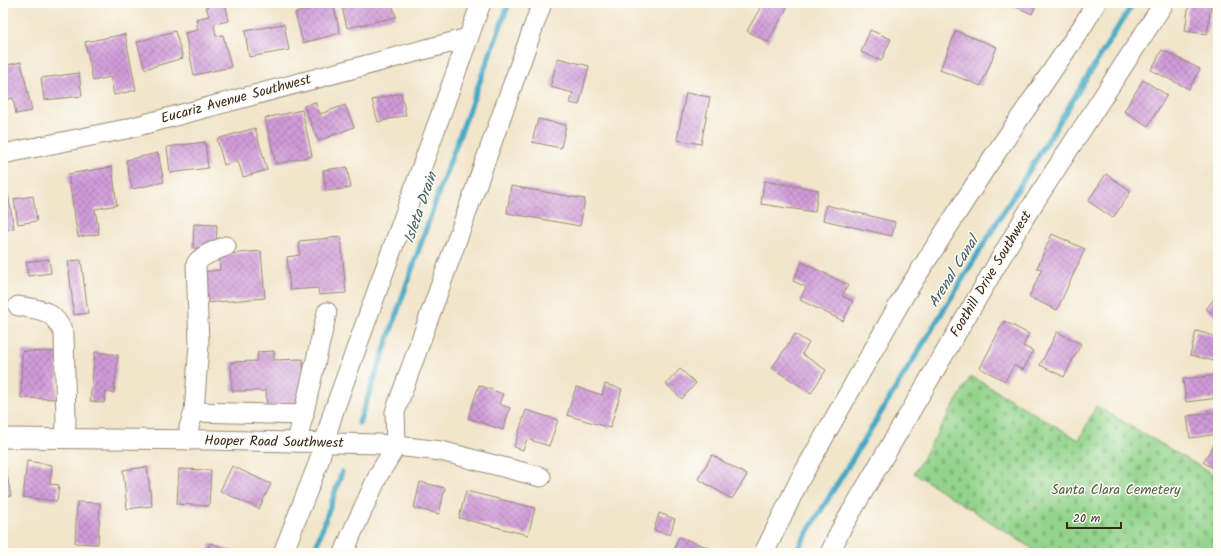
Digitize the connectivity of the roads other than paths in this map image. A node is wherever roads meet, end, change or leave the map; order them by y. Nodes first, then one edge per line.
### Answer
1 (481, 3) edge
2 (542, 3) edge
3 (1096, 3) edge
4 (1164, 3) edge
5 (468, 38) junction
6 (3, 154) edge
7 (226, 246) dead end
8 (18, 306) dead end
9 (327, 312) dead end
10 (194, 412) junction
11 (304, 415) junction
12 (3, 438) edge
13 (65, 438) junction
14 (188, 440) junction
15 (297, 442) junction
16 (324, 443) junction
17 (396, 446) junction
18 (541, 477) dead end
19 (283, 553) edge
20 (344, 553) edge
21 (764, 553) edge
22 (830, 553) edge

1 - 5 street
2 - 17 street
3 - 21 street
4 - 22 street, Foothill Drive Southwest
5 - 6 street, Eucariz Avenue Southwest
5 - 16 street
7 - 10 street
8 - 13 street
9 - 11 street
10 - 11 street
10 - 14 street
11 - 15 street
12 - 13 street, Hooper Road Southwest
13 - 14 street, Hooper Road Southwest
14 - 15 street, Hooper Road Southwest
15 - 16 street, Hooper Road Southwest
16 - 17 street, Hooper Road Southwest
16 - 19 street
17 - 18 street, Hooper Road Southwest
17 - 20 street

